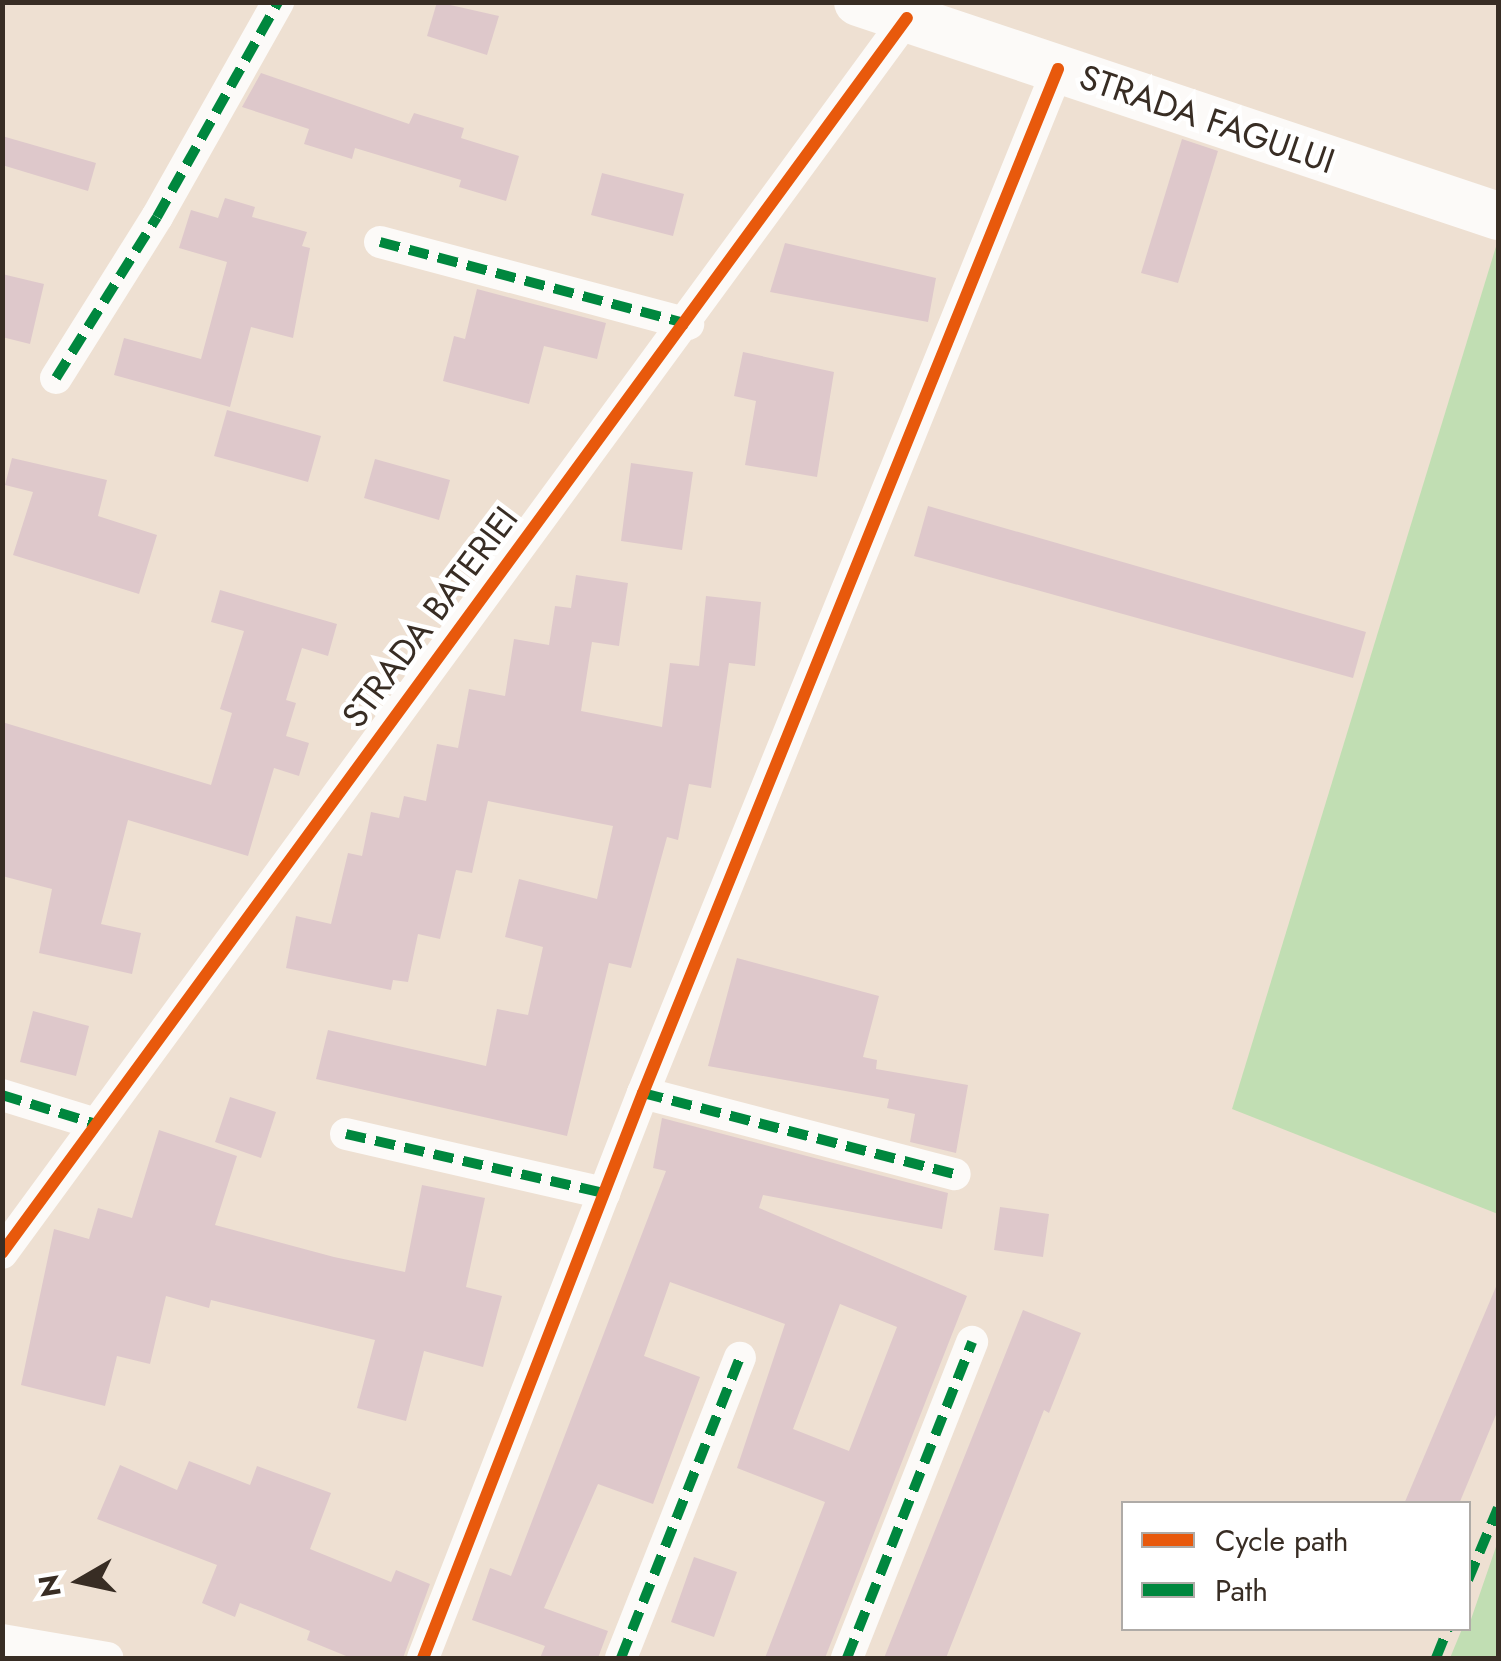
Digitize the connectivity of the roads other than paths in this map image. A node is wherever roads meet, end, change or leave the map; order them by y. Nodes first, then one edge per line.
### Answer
1 (278, 2) edge
2 (858, 2) edge
3 (907, 18) junction
4 (1058, 69) junction
5 (1498, 216) edge
6 (380, 242) dead end
7 (688, 324) junction
8 (56, 378) dead end
9 (643, 1093) junction
10 (2, 1095) edge
11 (93, 1123) junction
12 (346, 1134) dead end
13 (955, 1174) dead end
14 (604, 1192) junction
15 (2, 1253) edge
16 (972, 1342) dead end
17 (740, 1358) dead end
18 (2, 1640) edge
19 (107, 1658) edge
20 (424, 1658) edge
21 (621, 1658) edge
22 (847, 1658) edge

1 - 8 street
2 - 3 street, STRADA FAGULUI
3 - 4 street, STRADA FAGULUI
3 - 7 street, STRADA BATERIEI
4 - 5 street, STRADA FAGULUI
4 - 9 street
6 - 7 street
7 - 11 street, STRADA BATERIEI
9 - 13 street
9 - 14 street
10 - 11 street
11 - 15 street, STRADA BATERIEI
12 - 14 street
14 - 20 street
16 - 22 street
17 - 21 street
18 - 19 street

